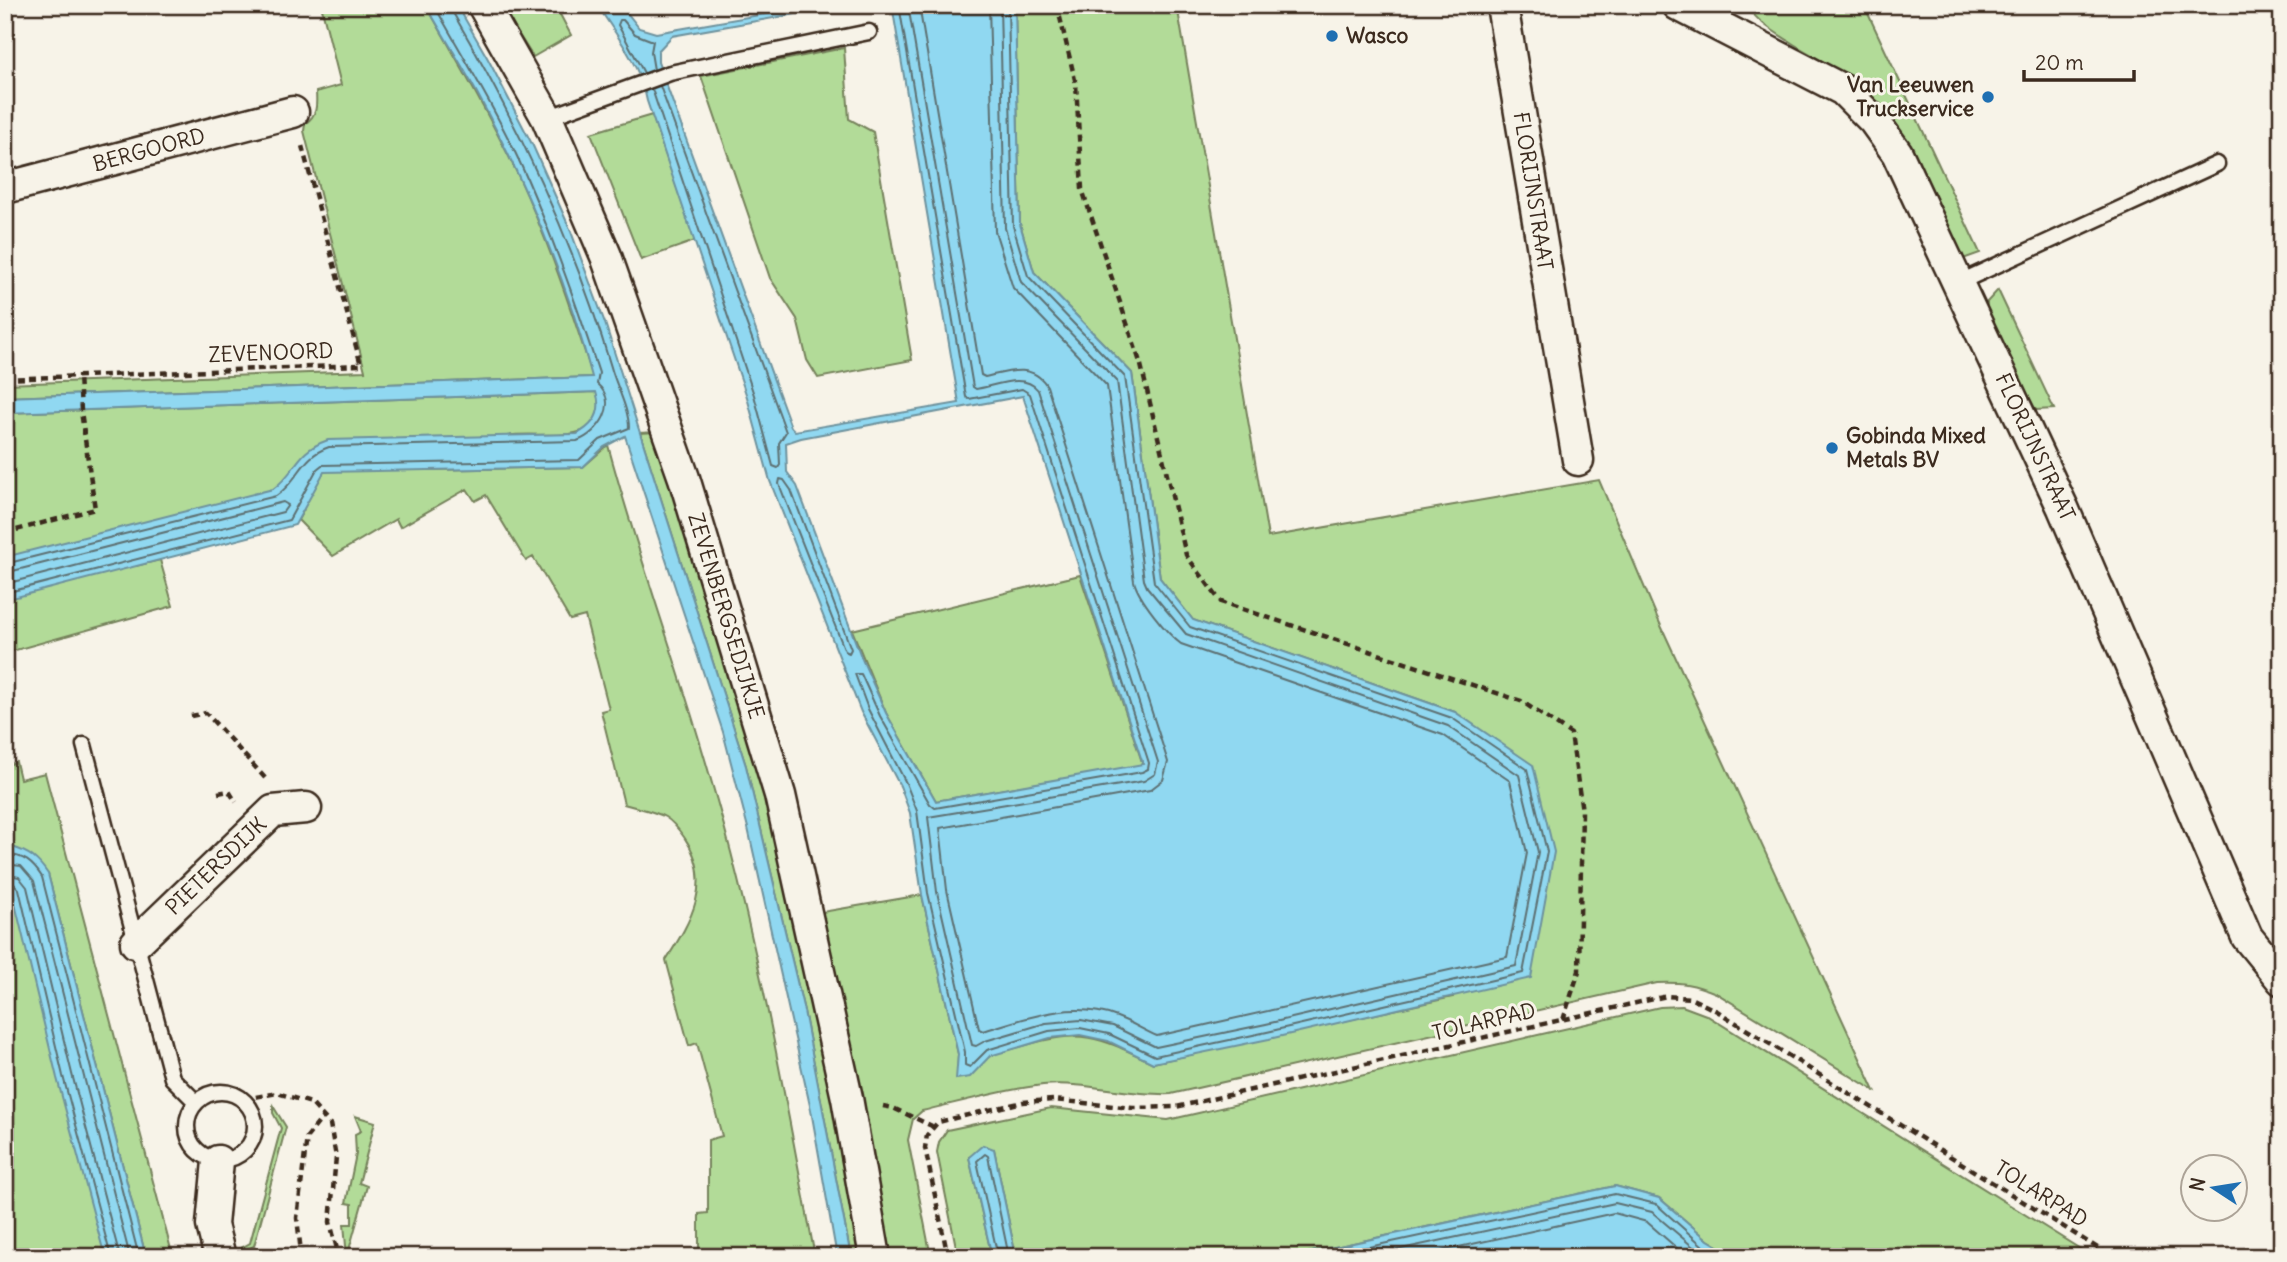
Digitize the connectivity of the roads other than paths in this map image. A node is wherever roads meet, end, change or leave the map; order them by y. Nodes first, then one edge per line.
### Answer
1 (483, 5) edge
2 (1502, 5) edge
3 (1681, 6) edge
4 (869, 32) dead end
5 (293, 112) road end
6 (547, 118) junction
7 (2217, 164) dead end
8 (5, 188) edge
9 (1958, 283) junction
10 (1578, 460) dead end
11 (84, 745) dead end
12 (300, 809) road end
13 (136, 943) junction
14 (2282, 980) edge
15 (196, 1102) junction
16 (219, 1161) junction
17 (220, 1257) edge
18 (875, 1257) edge

1 - 6 street, ZEVENBERGSEDIJKJE
2 - 10 street, FLORIJNSTRAAT
3 - 9 street, FLORIJNSTRAAT
4 - 6 lane
5 - 8 street, BERGOORD
6 - 18 street, ZEVENBERGSEDIJKJE
7 - 9 lane
9 - 14 street, FLORIJNSTRAAT
11 - 13 lane
12 - 13 street, PIETERSDIJK
13 - 15 lane
15 - 16 lane
15 - 16 lane
16 - 17 street

